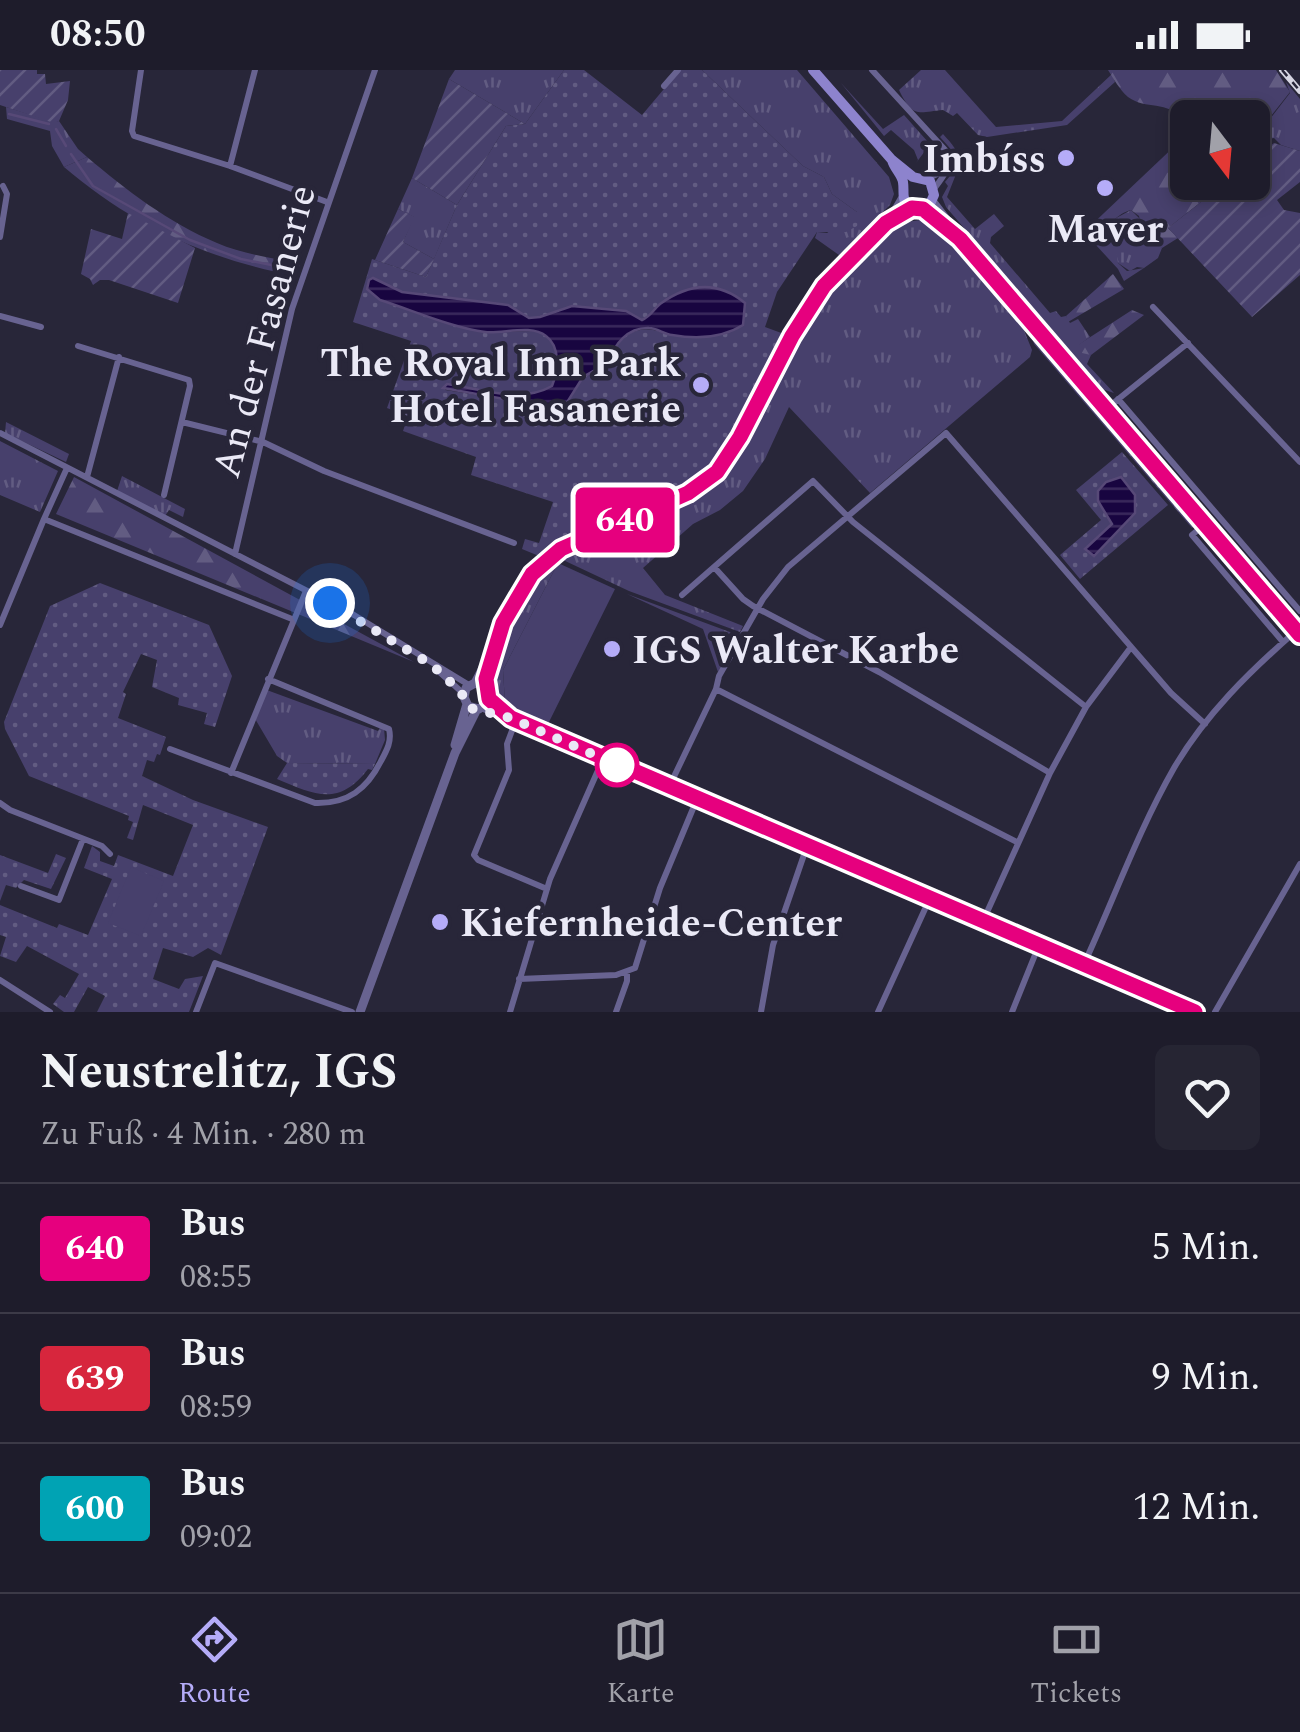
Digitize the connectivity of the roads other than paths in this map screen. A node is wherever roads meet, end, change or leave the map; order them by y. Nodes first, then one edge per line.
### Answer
1 (141, 70) edge
2 (256, 70) edge
3 (376, 70) edge
4 (678, 70) edge
5 (814, 70) edge
6 (872, 70) edge
7 (664, 86) dead end
8 (230, 166) junction
9 (947, 169) junction
10 (927, 179) junction
11 (908, 181) junction
12 (3, 186) dead end
13 (934, 195) junction
14 (902, 199) junction
15 (327, 202) junction
16 (917, 208) junction
17 (886, 223) junction
18 (0, 237) edge
19 (960, 239) junction
20 (1153, 307) dead end
21 (0, 316) edge
22 (41, 327) dead end
23 (1188, 343) junction
24 (78, 346) dead end
25 (119, 357) junction
26 (1112, 404) junction
27 (182, 422) junction
28 (0, 433) edge
29 (262, 442) junction
30 (1300, 462) edge
31 (67, 468) junction
32 (87, 478) junction
33 (164, 495) dead end
34 (846, 516) junction
35 (44, 519) junction
36 (1205, 524) junction
37 (514, 543) dead end
38 (236, 554) junction
39 (714, 567) junction
40 (306, 591) junction
41 (682, 595) dead end
42 (758, 608) junction
43 (1300, 612) edge
44 (292, 619) junction
45 (0, 625) edge
46 (1298, 633) edge
47 (1283, 642) junction
48 (1131, 646) junction
49 (268, 679) junction
50 (716, 689) junction
51 (474, 696) junction
52 (489, 699) joint
53 (1086, 707) junction
54 (513, 719) junction
55 (1204, 724) junction
56 (170, 749) dead end
57 (603, 759) junction
58 (1050, 772) junction
59 (234, 774) junction
60 (669, 787) junction
61 (697, 799) junction
62 (0, 804) edge
63 (83, 838) junction
64 (1016, 842) junction
65 (807, 846) junction
66 (110, 854) dead end
67 (1300, 864) edge
68 (21, 886) dead end
69 (546, 889) junction
70 (930, 898) junction
71 (983, 921) junction
72 (1039, 945) junction
73 (1084, 964) junction
74 (627, 974) junction
75 (519, 978) junction
76 (0, 980) edge
77 (50, 1012) edge
78 (196, 1012) edge
79 (352, 1012) edge
80 (360, 1012) edge
81 (510, 1012) edge
82 (616, 1012) edge
83 (761, 1012) edge
84 (878, 1012) edge
85 (1012, 1012) edge
86 (1195, 1012) edge
87 (1215, 1012) edge

1 - 8 street
2 - 8 street
3 - 15 street, An der Fasanerie
4 - 7 street
5 - 11 main road
6 - 9 street
8 - 15 street
9 - 10 street
9 - 13 street
10 - 11 main road
10 - 13 main road
11 - 14 main road
12 - 18 street
13 - 16 main road
13 - 19 street
14 - 16 main road
14 - 17 street
15 - 29 street, An der Fasanerie
16 - 17 street
16 - 19 street
17 - 51 street
19 - 26 street
20 - 23 street
21 - 22 street
23 - 26 street
23 - 30 street
24 - 25 street
25 - 27 street
25 - 32 street
26 - 36 street
26 - 43 street
27 - 29 street
27 - 33 street
28 - 31 street
29 - 37 street
29 - 38 street, An der Fasanerie
31 - 32 street
31 - 35 street
32 - 38 street
34 - 39 street
34 - 42 street
34 - 48 street
34 - 53 street
35 - 44 street
35 - 45 street
36 - 46 street
36 - 47 street
38 - 40 street
39 - 41 street
39 - 42 street
40 - 44 street
40 - 51 street
42 - 50 street
42 - 58 street
44 - 49 street
46 - 47 street
47 - 55 street
48 - 53 street
48 - 55 street
49 - 59 street
49 - 59 street
50 - 60 street
50 - 64 street
51 - 52 street
51 - 54 street
51 - 80 street
52 - 54 street
53 - 58 street
54 - 57 street
54 - 69 street
55 - 73 street
56 - 59 street
57 - 60 street
57 - 69 street
58 - 64 street
60 - 61 street
61 - 65 street
61 - 74 street
62 - 63 street
63 - 66 street
63 - 68 street
64 - 71 street
65 - 70 street
65 - 83 street
67 - 87 street
69 - 75 street
70 - 71 street
70 - 84 street
71 - 72 street
72 - 73 street
72 - 85 street
73 - 86 street
74 - 75 street
74 - 82 street
75 - 81 street
76 - 77 street
78 - 79 street

